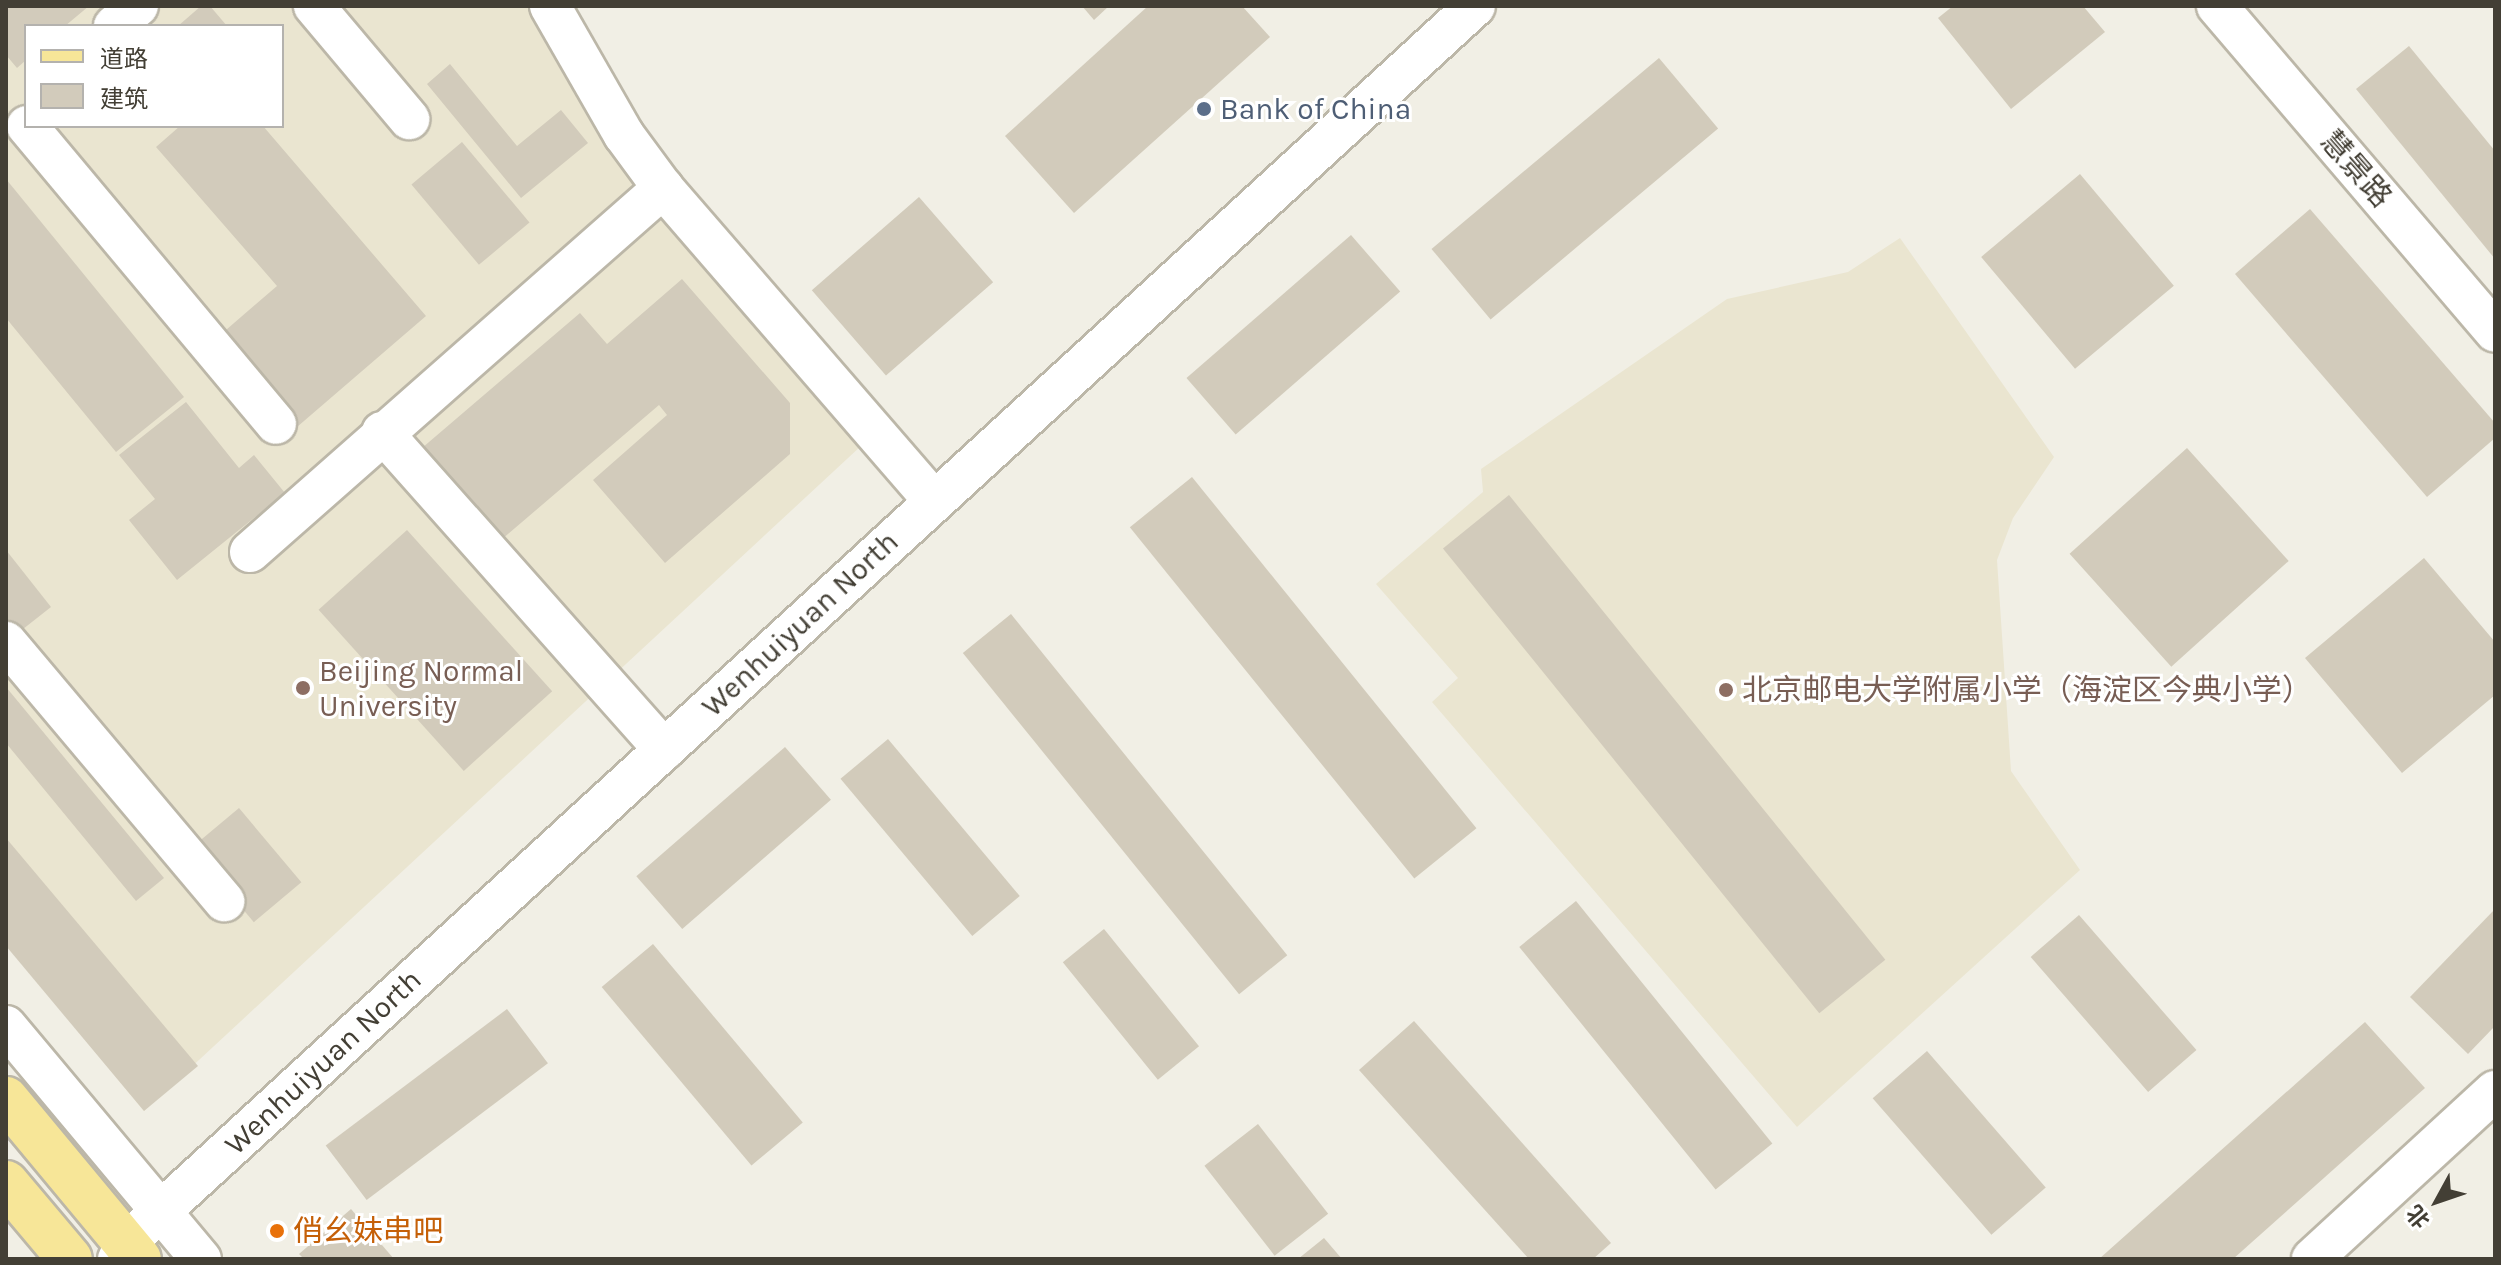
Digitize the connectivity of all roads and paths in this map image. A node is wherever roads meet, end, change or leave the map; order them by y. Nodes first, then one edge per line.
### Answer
1 (138, 6) edge
2 (314, 6) edge
3 (550, 6) edge
4 (1475, 6) edge
5 (2217, 6) edge
6 (116, 24) edge
7 (409, 119) dead end
8 (30, 128) edge
9 (663, 188) junction
10 (2495, 332) edge
11 (276, 424) dead end
12 (382, 432) junction
13 (934, 501) junction
14 (250, 552) dead end
15 (6, 642) edge
16 (664, 750) junction
17 (224, 901) dead end
18 (6, 1026) edge
19 (2495, 1091) edge
20 (6, 1099) edge
21 (6, 1183) edge
22 (161, 1211) junction
23 (128, 1254) edge
24 (70, 1259) edge
25 (77, 1259) edge
26 (201, 1259) edge
27 (2312, 1259) edge

1 - 6 street
2 - 7 street
3 - 9 street
4 - 13 street, Wenhuiyuan North
5 - 10 street, 慧景路
8 - 11 street
9 - 12 street
9 - 13 street
12 - 14 street
12 - 16 street
13 - 16 street, Wenhuiyuan North
15 - 17 street
16 - 22 street, Wenhuiyuan North
18 - 22 street
19 - 27 street
20 - 23 main road
21 - 24 main road
22 - 23 street, Wenhuiyuan North
22 - 26 street
23 - 25 street

